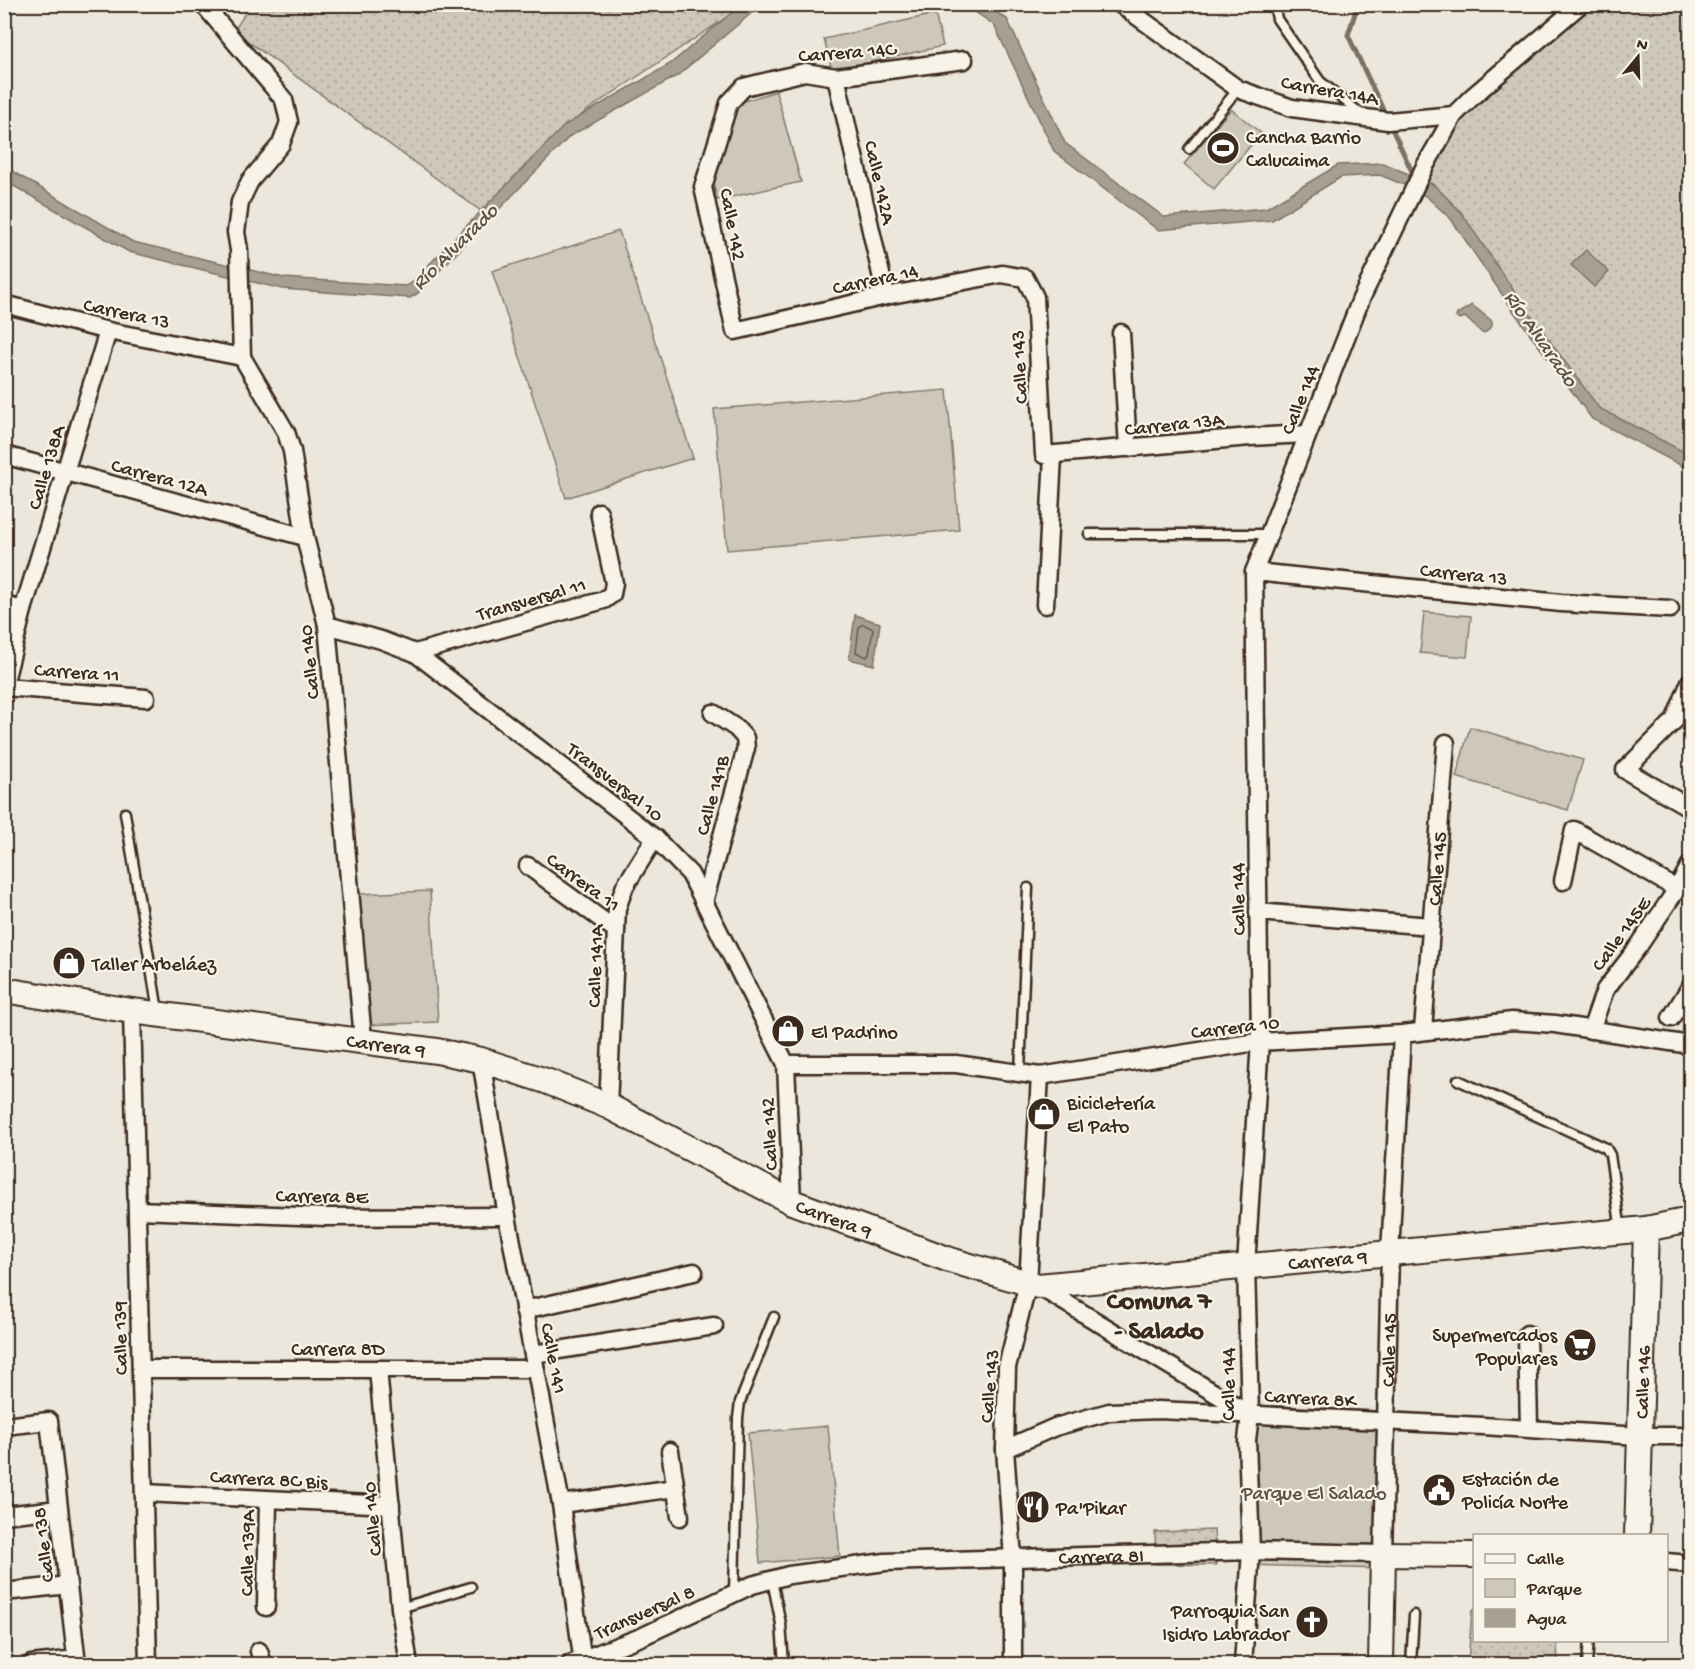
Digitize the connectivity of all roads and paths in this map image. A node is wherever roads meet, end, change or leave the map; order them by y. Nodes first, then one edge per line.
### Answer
1 (203, 4) edge
2 (1120, 4) edge
3 (1274, 4) edge
4 (1581, 4) edge
5 (964, 60) dead end
6 (836, 77) junction
7 (1238, 89) junction
8 (736, 93) joint
9 (1454, 114) junction
10 (1370, 120) junction
11 (1189, 149) dead end
12 (1024, 278) joint
13 (886, 296) junction
14 (4, 304) edge
15 (108, 331) junction
16 (735, 332) joint
17 (1121, 333) dead end
18 (242, 357) junction
19 (1307, 434) junction
20 (1128, 448) junction
21 (4, 455) edge
22 (1049, 456) junction
23 (66, 472) junction
24 (599, 512) dead end
25 (1089, 534) dead end
26 (1268, 534) junction
27 (305, 537) junction
28 (1254, 572) junction
29 (1045, 604) dead end
30 (4, 605) edge
31 (1670, 609) dead end
32 (23, 610) junction
33 (327, 625) junction
34 (415, 653) junction
35 (1690, 682) edge
36 (4, 686) edge
37 (146, 698) dead end
38 (713, 713) dead end
39 (1446, 743) dead end
40 (1690, 808) edge
41 (125, 813) dead end
42 (655, 838) junction
43 (1690, 865) edge
44 (528, 866) dead end
45 (1563, 881) dead end
46 (1028, 888) dead end
47 (1677, 889) junction
48 (704, 902) junction
49 (1258, 912) junction
50 (1431, 926) junction
51 (616, 930) junction
52 (1690, 987) edge
53 (4, 990) edge
54 (132, 1011) junction
55 (159, 1015) junction
56 (1671, 1018) dead end
57 (1423, 1030) junction
58 (1591, 1030) junction
59 (1402, 1034) junction
60 (363, 1040) junction
61 (1260, 1041) junction
62 (1690, 1045) edge
63 (481, 1060) junction
64 (786, 1064) junction
65 (1020, 1072) junction
66 (1040, 1076) junction
67 (1458, 1080) dead end
68 (608, 1106) junction
69 (792, 1202) junction
70 (137, 1210) junction
71 (507, 1216) junction
72 (1690, 1220) edge
73 (1646, 1229) junction
74 (1621, 1231) junction
75 (1390, 1253) junction
76 (1246, 1266) junction
77 (694, 1272) dead end
78 (1033, 1285) junction
79 (524, 1310) junction
80 (774, 1317) dead end
81 (714, 1326) dead end
82 (1527, 1334) dead end
83 (534, 1362) junction
84 (141, 1369) junction
85 (378, 1369) junction
86 (1250, 1415) junction
87 (1386, 1422) junction
88 (4, 1426) edge
89 (1529, 1428) junction
90 (1639, 1436) junction
91 (1690, 1436) edge
92 (1005, 1449) junction
93 (670, 1452) dead end
94 (675, 1488) junction
95 (144, 1493) junction
96 (268, 1500) junction
97 (561, 1504) junction
98 (391, 1505) junction
99 (59, 1509) junction
100 (4, 1515) edge
101 (680, 1517) dead end
102 (1637, 1534) edge
103 (1251, 1551) junction
104 (1383, 1554) junction
105 (1473, 1555) edge
106 (1013, 1559) junction
107 (1668, 1562) edge
108 (1690, 1564) edge
109 (772, 1580) junction
110 (68, 1585) junction
111 (471, 1587) dead end
112 (4, 1592) edge
113 (734, 1593) junction
114 (266, 1606) dead end
115 (400, 1608) junction
116 (1414, 1615) dead end
117 (1589, 1642) edge
118 (77, 1662) edge
119 (579, 1663) edge
120 (31, 1665) edge
121 (148, 1665) edge
122 (409, 1665) edge
123 (784, 1665) edge
124 (1013, 1665) edge
125 (1243, 1665) edge
126 (1381, 1665) edge
127 (1411, 1665) edge
128 (1587, 1665) edge

1 - 18 street, Calle 140
2 - 7 street, Carrera 14A
3 - 10 lane
4 - 9 street, Calle 144
5 - 6 street, Carrera 14C
6 - 8 street, Carrera 14C
6 - 13 street, Calle 142A
7 - 10 street, Carrera 14A
7 - 11 lane
8 - 16 street, Calle 142
9 - 10 street, Carrera 14A
9 - 19 street, Calle 144
12 - 13 street, Carrera 14
12 - 22 street, Calle 143
13 - 16 street, Carrera 14
14 - 15 street, Carrera 13
15 - 18 street, Carrera 13
15 - 23 street, Calle 138A
17 - 20 street
18 - 27 street, Calle 140
19 - 20 street, Carrera 13A
19 - 26 street, Calle 144
20 - 22 street, Carrera 13A
21 - 23 street, Carrera 12A
22 - 29 street, Calle 143
23 - 27 street, Carrera 12A
23 - 32 street, Calle 138A
24 - 34 street, Transversal 11
25 - 26 lane
26 - 28 street, Calle 144
27 - 33 street, Calle 140
28 - 31 street, Carrera 13
28 - 49 street, Calle 144
30 - 32 street
32 - 36 street, Calle 138A
33 - 34 street, Transversal 10
33 - 60 street, Calle 140
34 - 42 street, Transversal 10
35 - 40 street
36 - 37 street, Carrera 11
38 - 48 street, Calle 141B
39 - 50 street, Calle 145
41 - 55 lane
42 - 48 street, Transversal 10
42 - 51 street, Calle 141A
43 - 47 street, Calle 145E
44 - 51 street, Carrera 11
45 - 47 street
46 - 65 lane
47 - 58 street, Calle 145E
48 - 64 street, Transversal 10
49 - 50 street
49 - 61 street, Calle 144
50 - 57 street, Calle 145
51 - 68 street, Calle 141A
52 - 56 street
53 - 54 street, Carrera 9
54 - 55 street, Carrera 9
54 - 70 street, Calle 139
55 - 60 street, Carrera 9
57 - 58 street, Carrera 10
57 - 59 street, Carrera 10
58 - 62 street, Carrera 10
59 - 61 street, Carrera 10
59 - 75 street, Calle 145
60 - 63 street, Carrera 9
61 - 66 street, Carrera 10
61 - 76 street, Calle 144
63 - 68 street, Carrera 9
63 - 71 street, Calle 141
64 - 65 street, Carrera 10
64 - 69 street, Calle 142
65 - 66 street, Carrera 10
66 - 78 street, Calle 143
67 - 74 lane
68 - 69 street, Carrera 9
69 - 78 street, Carrera 9
70 - 71 street, Carrera 8E
70 - 84 street, Calle 139
71 - 79 street, Calle 141
72 - 73 street, Carrera 9
73 - 74 street, Carrera 9
73 - 90 street, Calle 146
74 - 75 street, Carrera 9
75 - 76 street, Carrera 9
75 - 87 street, Calle 145
76 - 78 street, Carrera 9
76 - 86 street, Calle 144
77 - 79 street
78 - 86 street
78 - 92 street, Calle 143
79 - 83 street, Calle 141
80 - 113 lane
81 - 83 street, Carrera 8D
82 - 89 street
83 - 85 street, Carrera 8D
83 - 97 street, Calle 141
84 - 85 street, Carrera 8D
84 - 95 street, Calle 139
85 - 98 street, Calle 140
86 - 87 street, Carrera 8K
86 - 92 street, Carrera 8K
86 - 103 street, Calle 144
87 - 89 street, Carrera 8K
87 - 104 street, Calle 145
88 - 99 street, Calle 138
89 - 90 street, Carrera 8K
90 - 91 street, Carrera 8K
90 - 102 street, Calle 146
92 - 106 street, Calle 143
93 - 94 street
94 - 97 street
94 - 101 street
95 - 96 street, Carrera 8C Bis
95 - 121 street, Calle 139
96 - 98 street, Carrera 8C Bis
96 - 114 street, Calle 139A
97 - 119 street, Calle 141
98 - 115 street, Calle 140
99 - 100 street
99 - 110 street, Calle 138
103 - 104 street, Carrera 8I
103 - 106 street, Carrera 8I
103 - 125 street, Calle 144
104 - 105 street, Carrera 8I
104 - 126 street, Calle 145
106 - 109 street, Carrera 8I
106 - 124 street, Calle 143
107 - 108 street
109 - 113 street, Carrera 8I
109 - 123 lane
110 - 112 street
110 - 118 street, Calle 138
111 - 115 lane
113 - 119 street, Transversal 8
115 - 122 street, Calle 140
116 - 127 lane
117 - 128 lane
118 - 120 street

